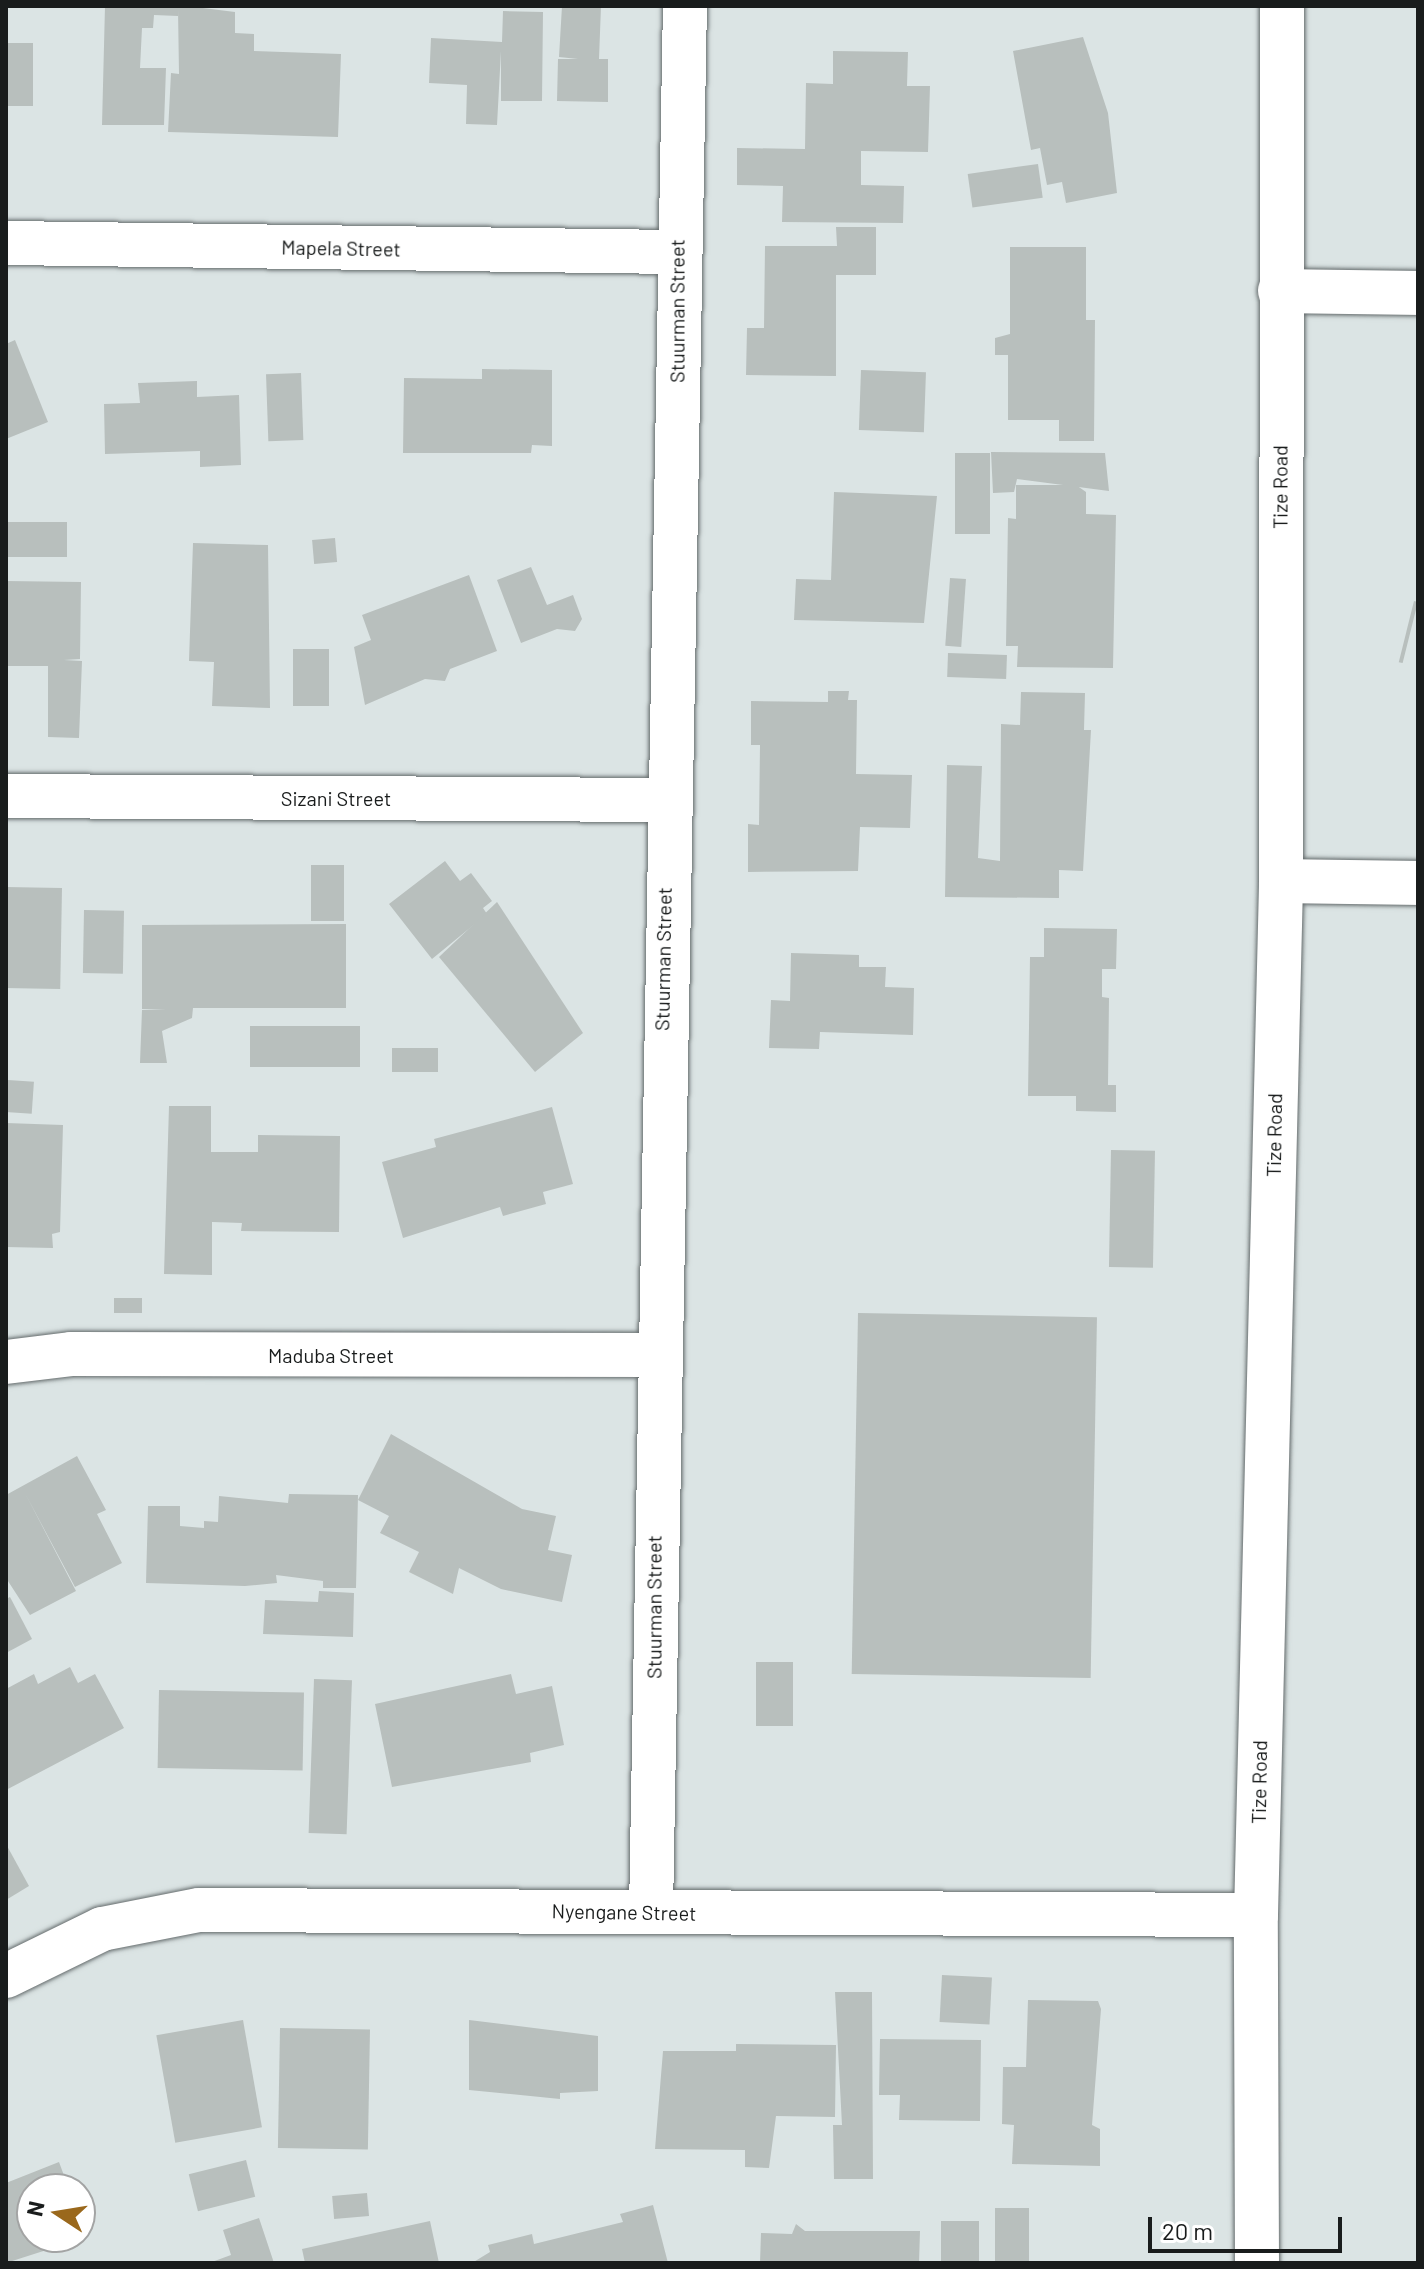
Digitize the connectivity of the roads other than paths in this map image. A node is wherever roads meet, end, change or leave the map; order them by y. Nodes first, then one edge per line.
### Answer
1 (685, 6) edge
2 (1282, 6) edge
3 (6, 243) edge
4 (677, 252) junction
5 (1280, 291) junction
6 (1418, 293) edge
7 (6, 796) edge
8 (666, 800) junction
9 (1281, 881) junction
10 (1418, 883) edge
11 (656, 1355) junction
12 (6, 1362) edge
13 (651, 1912) junction
14 (1256, 1915) junction
15 (6, 1976) edge
16 (1257, 2263) edge

1 - 4 street, Stuurman Street
2 - 5 street, Tize Road
3 - 4 street, Mapela Street
4 - 8 street, Stuurman Street
5 - 6 street
5 - 9 street, Tize Road
7 - 8 street, Sizani Street
8 - 11 street, Stuurman Street
9 - 10 street
9 - 14 street, Tize Road
11 - 12 street, Maduba Street
11 - 13 street, Stuurman Street
13 - 14 street, Nyengane Street
13 - 15 street, Nyengane Street
14 - 16 street, Tize Road

